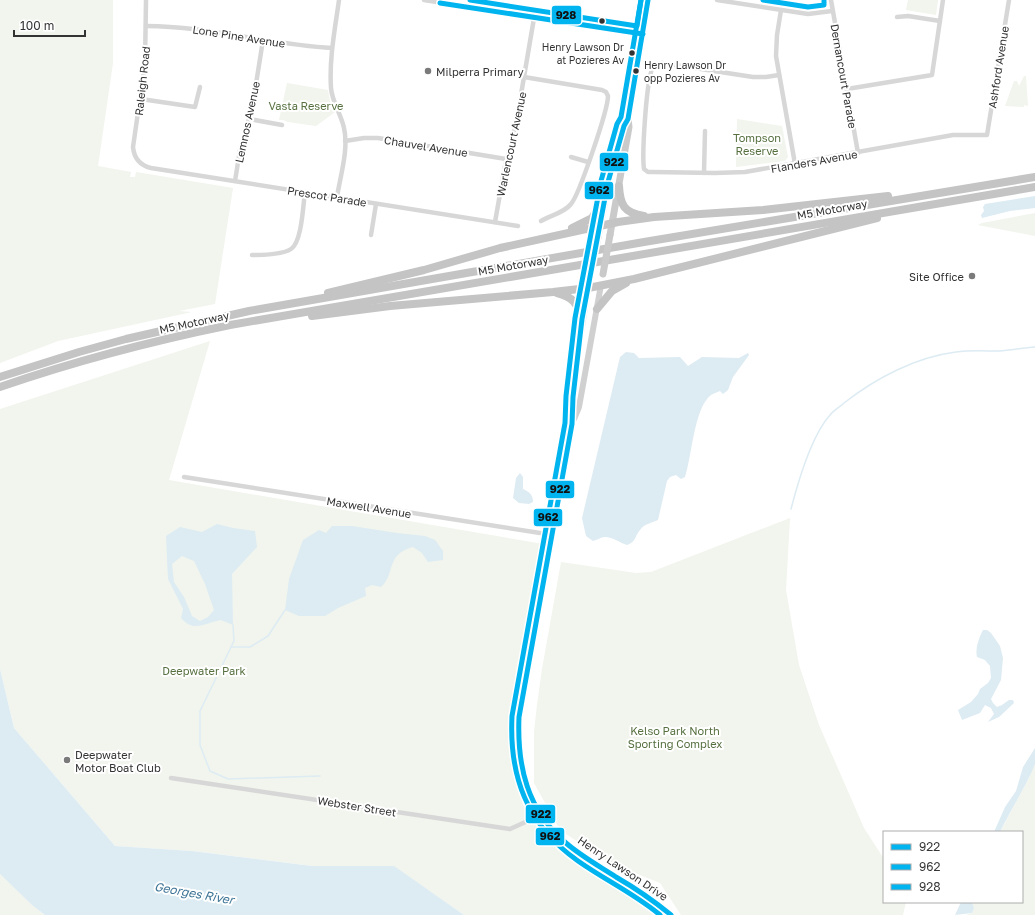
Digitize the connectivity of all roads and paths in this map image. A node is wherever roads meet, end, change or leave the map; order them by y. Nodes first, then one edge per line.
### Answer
1 (146, 0) edge
2 (340, 0) edge
3 (424, 0) edge
4 (648, 0) edge
5 (717, 0) edge
6 (831, 0) edge
7 (943, 0) edge
8 (1009, 0) edge
9 (440, 1) edge
10 (781, 10) junction
11 (832, 11) junction
12 (897, 17) dead end
13 (534, 18) junction
14 (940, 21) junction
15 (146, 26) junction
16 (643, 34) junction
17 (263, 40) junction
18 (332, 48) junction
19 (779, 75) junction
20 (524, 77) junction
21 (200, 87) dead end
22 (847, 89) junction
23 (140, 99) junction
24 (249, 119) junction
25 (628, 119) junction
26 (282, 126) dead end
27 (705, 131) dead end
28 (987, 135) joint
29 (345, 141) junction
30 (858, 152) junction
31 (571, 157) dead end
32 (506, 159) junction
33 (138, 161) joint
34 (588, 162) junction
35 (795, 164) junction
36 (704, 173) junction
37 (1035, 177) edge
38 (235, 181) junction
39 (990, 183) junction
40 (619, 186) junction
41 (1035, 186) edge
42 (305, 192) junction
43 (337, 197) junction
44 (605, 198) junction
45 (955, 199) junction
46 (376, 204) junction
47 (654, 216) junction
48 (542, 221) dead end
49 (495, 222) junction
50 (612, 224) junction
51 (518, 226) dead end
52 (600, 226) junction
53 (562, 233) junction
54 (371, 236) dead end
55 (252, 255) dead end
56 (634, 279) junction
57 (601, 285) junction
58 (588, 288) junction
59 (553, 292) junction
60 (597, 309) junction
61 (249, 312) junction
62 (582, 319) junction
63 (230, 325) junction
64 (0, 377) edge
65 (0, 387) edge
66 (572, 424) junction
67 (184, 477) dead end
68 (553, 535) junction
69 (170, 778) dead end
70 (541, 815) junction
71 (671, 915) edge

1 - 15 street, Raleigh Road
2 - 18 street
3 - 9 street
4 - 16 main road, Henry Lawson Drive
5 - 10 street
6 - 11 street, Dernancourt Parade
7 - 14 street
8 - 28 street, Ashford Avenue
9 - 13 street
10 - 11 street
10 - 19 street
11 - 22 street, Dernancourt Parade
12 - 14 street
13 - 16 street
13 - 20 street, Warlencourt Avenue
14 - 22 street
15 - 17 street, Lone Pine Avenue
15 - 23 street, Raleigh Road
16 - 25 main road, Henry Lawson Drive
17 - 18 street, Lone Pine Avenue
17 - 24 street, Lemnos Avenue
18 - 29 street
19 - 35 street
19 - 36 street, Flanders Avenue
20 - 32 street, Warlencourt Avenue
20 - 34 street
21 - 23 street
22 - 30 street, Dernancourt Parade
23 - 33 street, Raleigh Road
24 - 26 street
24 - 38 street, Lemnos Avenue
25 - 40 main road, Henry Lawson Drive
25 - 44 main road, Henry Lawson Drive
27 - 36 street
28 - 30 street, Flanders Avenue
29 - 32 street, Chauvel Avenue
29 - 43 street
30 - 35 street, Flanders Avenue
31 - 34 street
32 - 49 street, Warlencourt Avenue
33 - 38 street, Prescot Parade
34 - 48 street
35 - 36 street, Flanders Avenue
37 - 39 highway, M5 Motorway
38 - 42 street, Prescot Parade
39 - 47 highway
39 - 61 highway, M5 Motorway
40 - 47 highway
40 - 50 main road, Henry Lawson Drive
41 - 45 highway, M5 Motorway
42 - 43 street, Prescot Parade
42 - 55 street
43 - 46 street, Prescot Parade
44 - 52 main road, Henry Lawson Drive
44 - 53 highway
45 - 56 highway
45 - 63 highway, M5 Motorway
46 - 49 street, Prescot Parade
46 - 54 street
47 - 50 highway
49 - 51 street, Prescot Parade
50 - 52 highway
50 - 57 main road, Henry Lawson Drive, bridge
52 - 53 highway
52 - 58 main road, Henry Lawson Drive, bridge
53 - 61 highway
56 - 57 highway
56 - 60 highway
57 - 58 highway
57 - 60 main road, Henry Lawson Drive
58 - 59 highway
58 - 62 main road, Henry Lawson Drive
59 - 62 highway
59 - 63 highway
60 - 66 main road, Henry Lawson Drive
61 - 64 highway, M5 Motorway
62 - 66 main road, Henry Lawson Drive
63 - 65 highway, M5 Motorway
66 - 68 main road, Henry Lawson Drive
67 - 68 street, Maxwell Avenue
68 - 70 main road, Henry Lawson Drive
69 - 70 street, Webster Street
70 - 71 main road, Henry Lawson Drive

